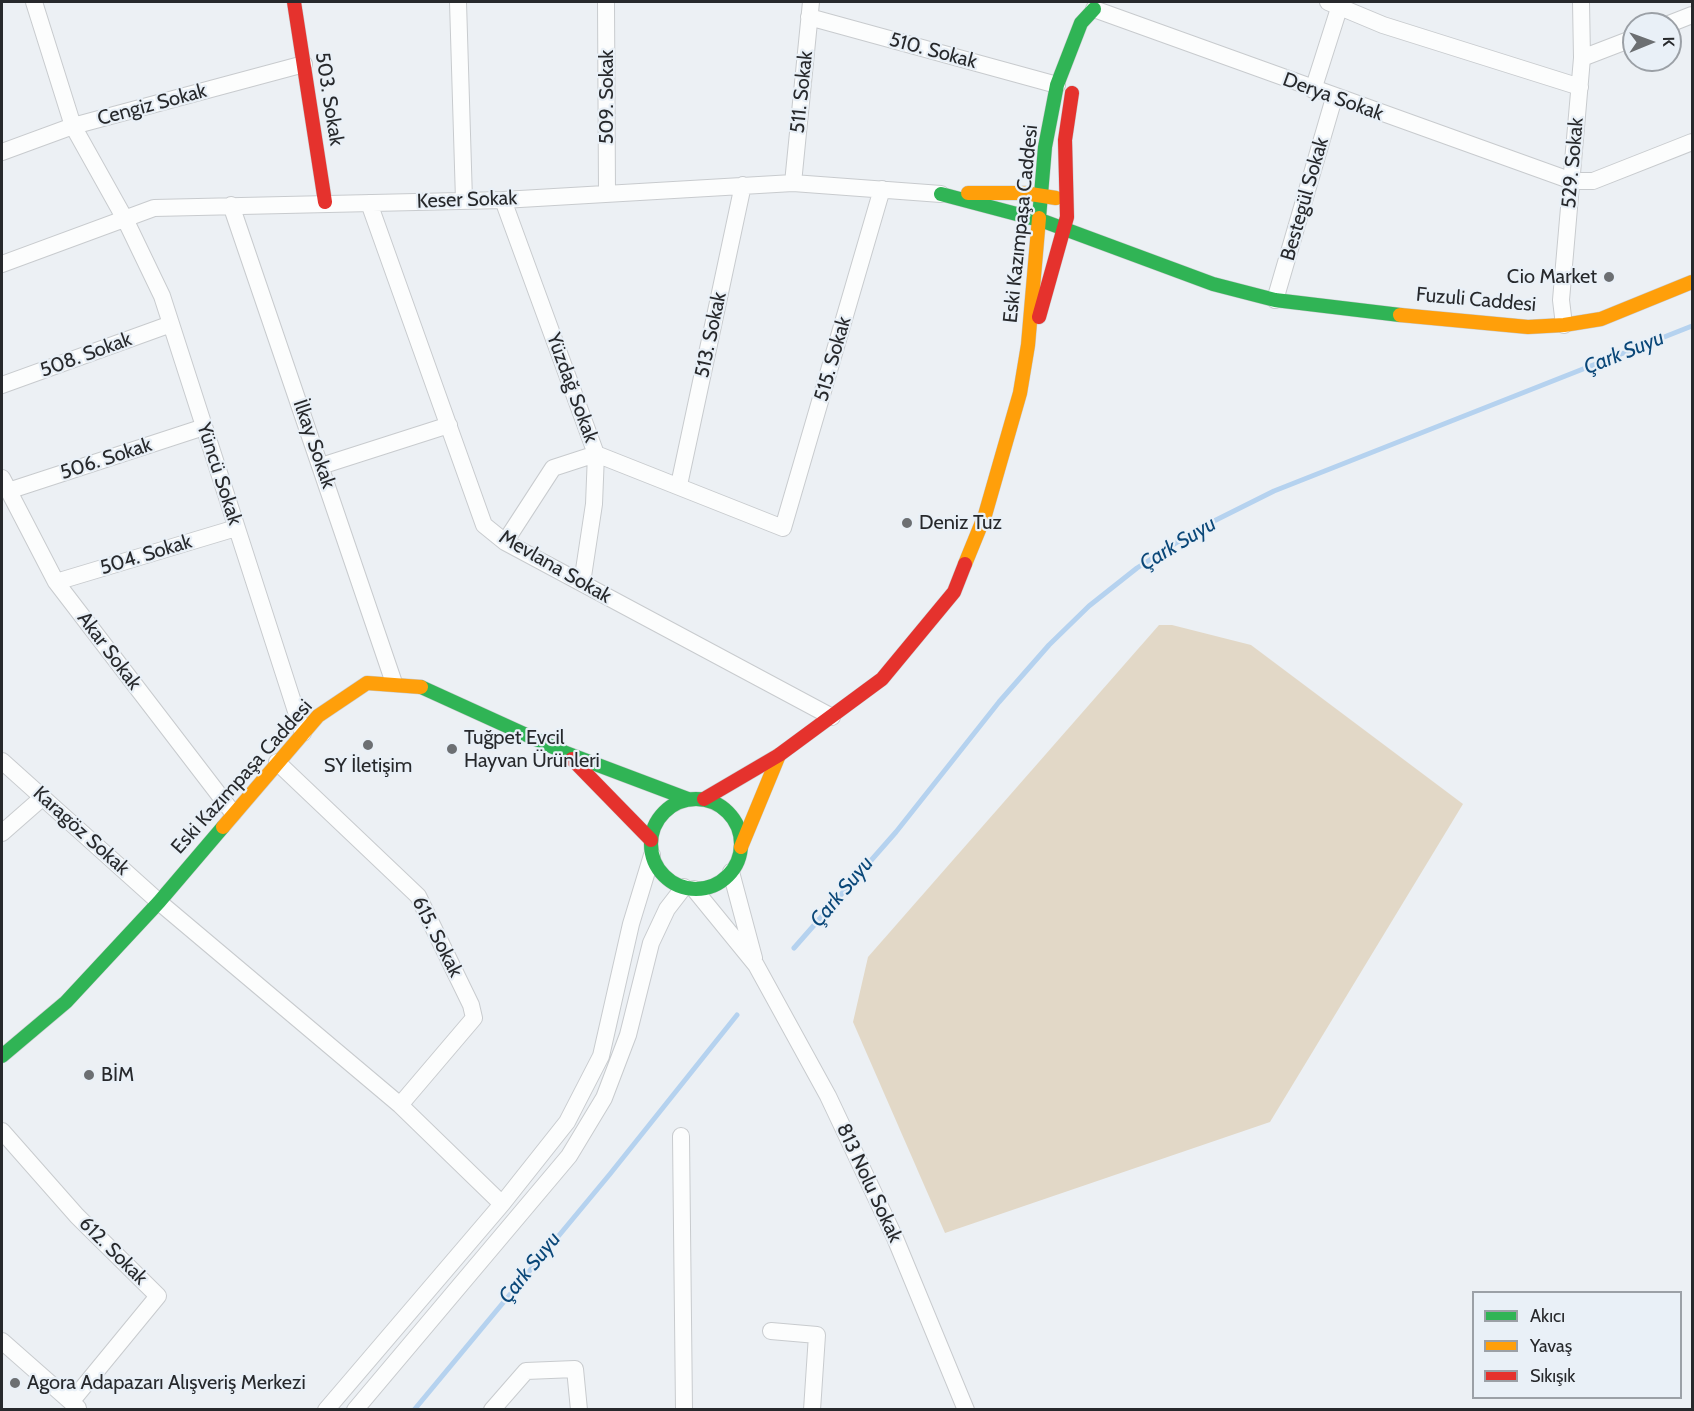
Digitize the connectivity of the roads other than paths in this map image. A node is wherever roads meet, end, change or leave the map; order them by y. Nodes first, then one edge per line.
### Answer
1 (34, 2) edge
2 (294, 2) edge
3 (458, 2) edge
4 (606, 2) edge
5 (1581, 2) edge
6 (1336, 3) edge
7 (1096, 5) edge
8 (810, 9) edge
9 (1622, 43) edge
10 (1582, 58) junction
11 (304, 64) junction
12 (1058, 86) junction
13 (1580, 87) junction
14 (1313, 90) junction
15 (1334, 98) junction
16 (73, 126) junction
17 (1692, 142) edge
18 (2, 152) edge
19 (1572, 181) junction
20 (793, 183) junction
21 (743, 185) junction
22 (882, 189) junction
23 (607, 193) junction
24 (941, 194) junction
25 (1040, 195) junction
26 (464, 200) junction
27 (503, 200) junction
28 (325, 202) junction
29 (369, 203) junction
30 (1067, 204) junction
31 (231, 205) junction
32 (1081, 217) dead end
33 (125, 219) junction
34 (1037, 220) junction
35 (1064, 230) junction
36 (1121, 235) dead end
37 (2, 264) edge
38 (1692, 282) edge
39 (1251, 292) junction
40 (1275, 300) junction
41 (171, 324) junction
42 (1564, 325) junction
43 (1029, 345) junction
44 (2, 385) edge
45 (449, 425) junction
46 (204, 427) junction
47 (596, 454) junction
48 (321, 466) junction
49 (5, 484) edge
50 (679, 485) junction
51 (236, 528) junction
52 (783, 528) joint
53 (505, 542) junction
54 (56, 582) junction
55 (582, 584) junction
56 (394, 683) junction
57 (832, 717) junction
58 (303, 733) junction
59 (566, 753) junction
60 (779, 755) junction
61 (2, 761) edge
62 (277, 762) junction
63 (43, 797) junction
64 (688, 799) junction
65 (704, 799) junction
66 (233, 813) junction
67 (2, 833) edge
68 (651, 848) junction
69 (740, 848) junction
70 (731, 872) junction
71 (689, 888) junction
72 (159, 902) junction
73 (756, 965) junction
74 (2, 1056) edge
75 (400, 1105) junction
76 (2, 1131) edge
77 (681, 1136) dead end
78 (502, 1204) junction
79 (771, 1331) dead end
80 (2, 1341) edge
81 (75, 1406) edge
82 (326, 1410) edge
83 (355, 1410) edge
84 (492, 1410) edge
85 (579, 1410) edge
86 (684, 1410) edge
87 (812, 1410) edge
88 (966, 1410) edge

1 - 16 street, Yüncü Sokak
2 - 11 street, 503. Sokak
3 - 26 street
4 - 23 street, 509. Sokak
5 - 10 street, 529. Sokak
6 - 13 street
6 - 14 street
7 - 12 street, Eski Kazımpaşa Caddesi
7 - 14 street, Derya Sokak
7 - 30 street, Eski Kazımpaşa Caddesi
8 - 12 street, 510. Sokak
8 - 20 street, 511. Sokak
9 - 10 street
10 - 13 street, 529. Sokak
11 - 16 street, Cengiz Sokak
11 - 28 street, 503. Sokak
12 - 25 street, Eski Kazımpaşa Caddesi
13 - 19 street, 529. Sokak
14 - 15 street, Derya Sokak
15 - 19 street, Derya Sokak
15 - 40 street, Bestegül Sokak
16 - 18 street, Cengiz Sokak
16 - 33 street, Yüncü Sokak
17 - 19 street
19 - 42 street, 529. Sokak
20 - 21 street, Keser Sokak
20 - 22 street, Keser Sokak
21 - 23 street, Keser Sokak
21 - 50 street, 513. Sokak
22 - 24 street, Keser Sokak
22 - 52 street, 515. Sokak
23 - 27 street, Keser Sokak
24 - 25 street
24 - 34 street
25 - 30 street
25 - 34 street, Eski Kazımpaşa Caddesi
26 - 27 street, Keser Sokak
26 - 29 street, Keser Sokak
27 - 47 street, Yüzdağ Sokak
28 - 29 street, Keser Sokak
28 - 31 street, Keser Sokak
29 - 45 street, Mevlana Sokak
30 - 32 street
30 - 35 street, Eski Kazımpaşa Caddesi
31 - 33 street, Keser Sokak
31 - 48 street, İlkay Sokak
33 - 37 street, Keser Sokak
33 - 41 street, Yüncü Sokak
34 - 35 street
34 - 43 street, Eski Kazımpaşa Caddesi
35 - 39 street
35 - 43 street, Eski Kazımpaşa Caddesi
36 - 39 street
38 - 42 street, Fuzuli Caddesi
39 - 40 street, Fuzuli Caddesi
40 - 42 street, Fuzuli Caddesi
41 - 44 street, 508. Sokak
41 - 46 street, Yüncü Sokak
43 - 57 street, Eski Kazımpaşa Caddesi
45 - 48 street
45 - 53 street, Mevlana Sokak
46 - 49 street, 506. Sokak
46 - 51 street, Yüncü Sokak
47 - 50 street, Yüzdağ Sokak
47 - 53 street
47 - 55 street
48 - 56 street, İlkay Sokak
49 - 54 street, Akar Sokak
50 - 52 street, Yüzdağ Sokak
51 - 54 street, 504. Sokak
51 - 58 street, Yüncü Sokak
53 - 55 street, Mevlana Sokak
54 - 66 street, Akar Sokak
55 - 57 street, Mevlana Sokak
56 - 58 street, Eski Kazımpaşa Caddesi
56 - 59 street, Eski Kazımpaşa Caddesi
57 - 60 street, Eski Kazımpaşa Caddesi
58 - 62 street, Eski Kazımpaşa Caddesi
59 - 64 street, Eski Kazımpaşa Caddesi
59 - 68 street, Eski Kazımpaşa Caddesi
60 - 65 street, Eski Kazımpaşa Caddesi
60 - 69 street
61 - 63 street, Karagöz Sokak
62 - 66 street, Eski Kazımpaşa Caddesi
62 - 75 street, 615. Sokak
63 - 67 street
63 - 72 street, Karagöz Sokak
64 - 65 street
64 - 68 street
65 - 69 street
66 - 72 street, Eski Kazımpaşa Caddesi
68 - 71 street
68 - 78 street
69 - 70 street
70 - 71 street
70 - 73 street
71 - 73 street
71 - 83 street
72 - 74 street, Eski Kazımpaşa Caddesi
72 - 75 street
73 - 88 street, 813 Nolu Sokak
75 - 78 street
76 - 81 street, 612. Sokak
77 - 86 street
78 - 82 street
79 - 87 street
80 - 81 street
84 - 85 street

